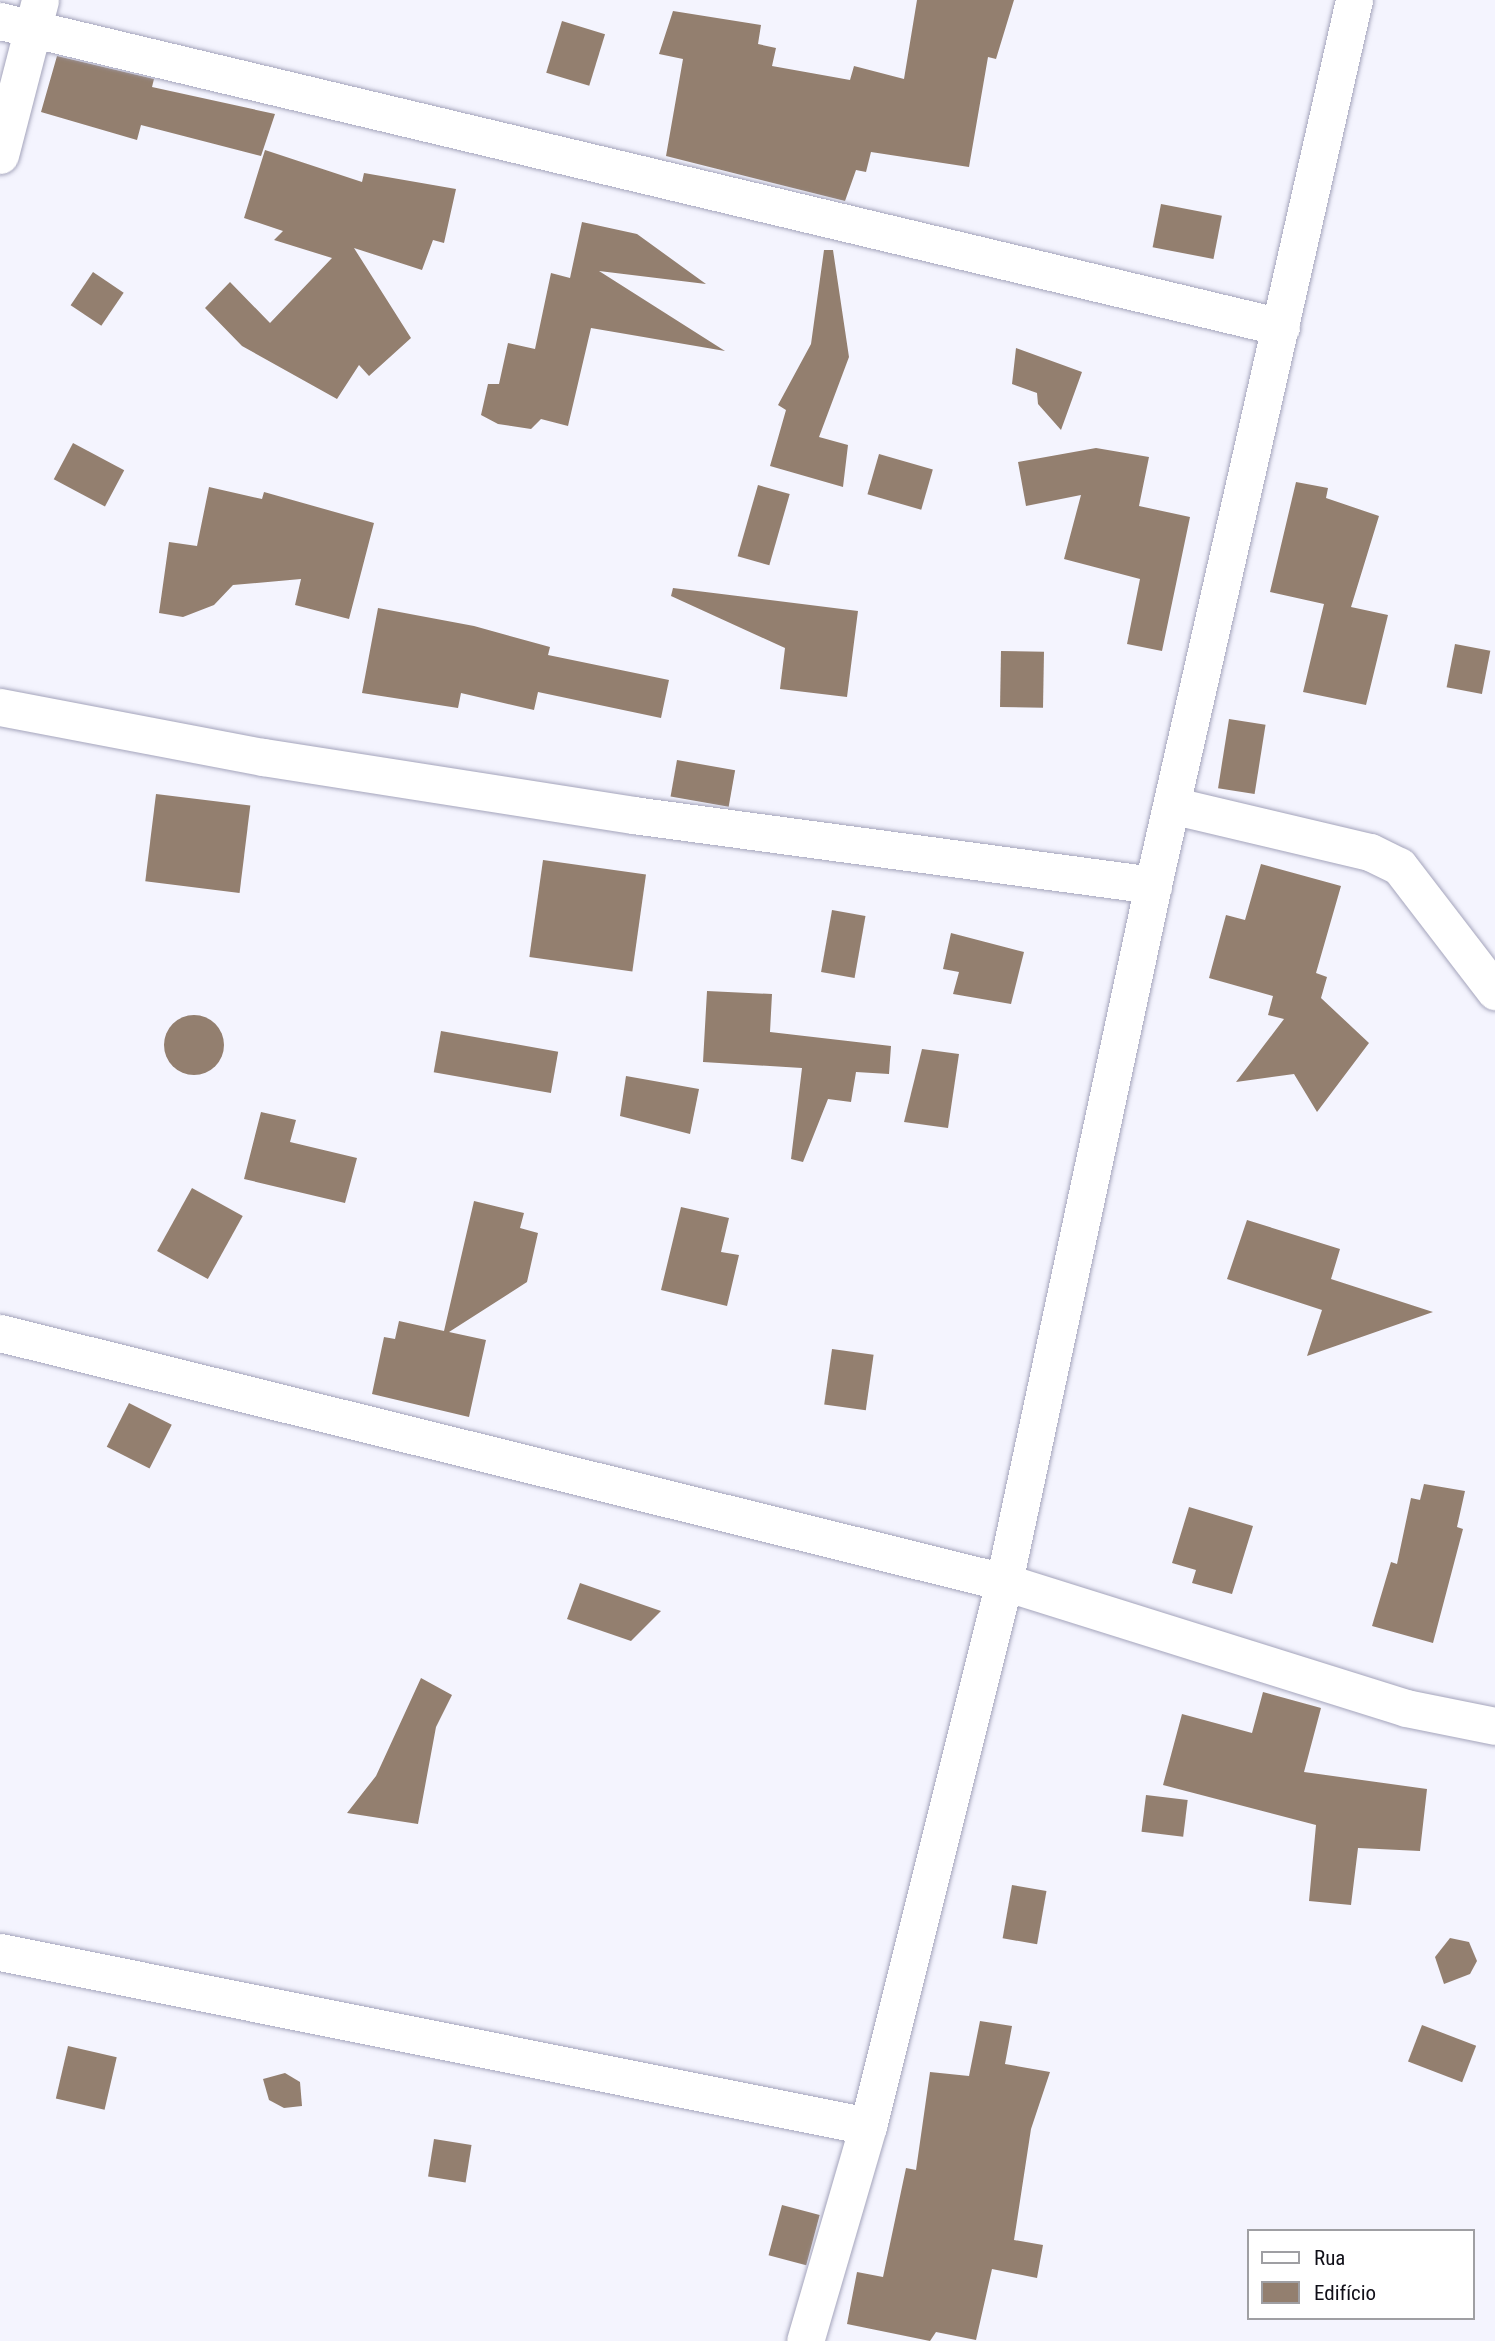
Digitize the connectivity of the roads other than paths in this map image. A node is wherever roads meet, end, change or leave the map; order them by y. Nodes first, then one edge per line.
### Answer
1 (1354, 0) edge
2 (24, 16) edge
3 (0, 155) edge
4 (1281, 327) junction
5 (0, 707) edge
6 (1175, 806) junction
7 (1153, 885) junction
8 (1495, 991) edge
9 (0, 1333) edge
10 (1004, 1582) junction
11 (1495, 1726) edge
12 (0, 1952) edge
13 (868, 2126) junction
14 (805, 2341) edge

1 - 4 street
2 - 3 street
2 - 4 street
4 - 6 street
5 - 7 street
6 - 7 street
6 - 8 street
7 - 10 street
9 - 10 street
10 - 11 street
10 - 13 street
12 - 13 street
13 - 14 street

